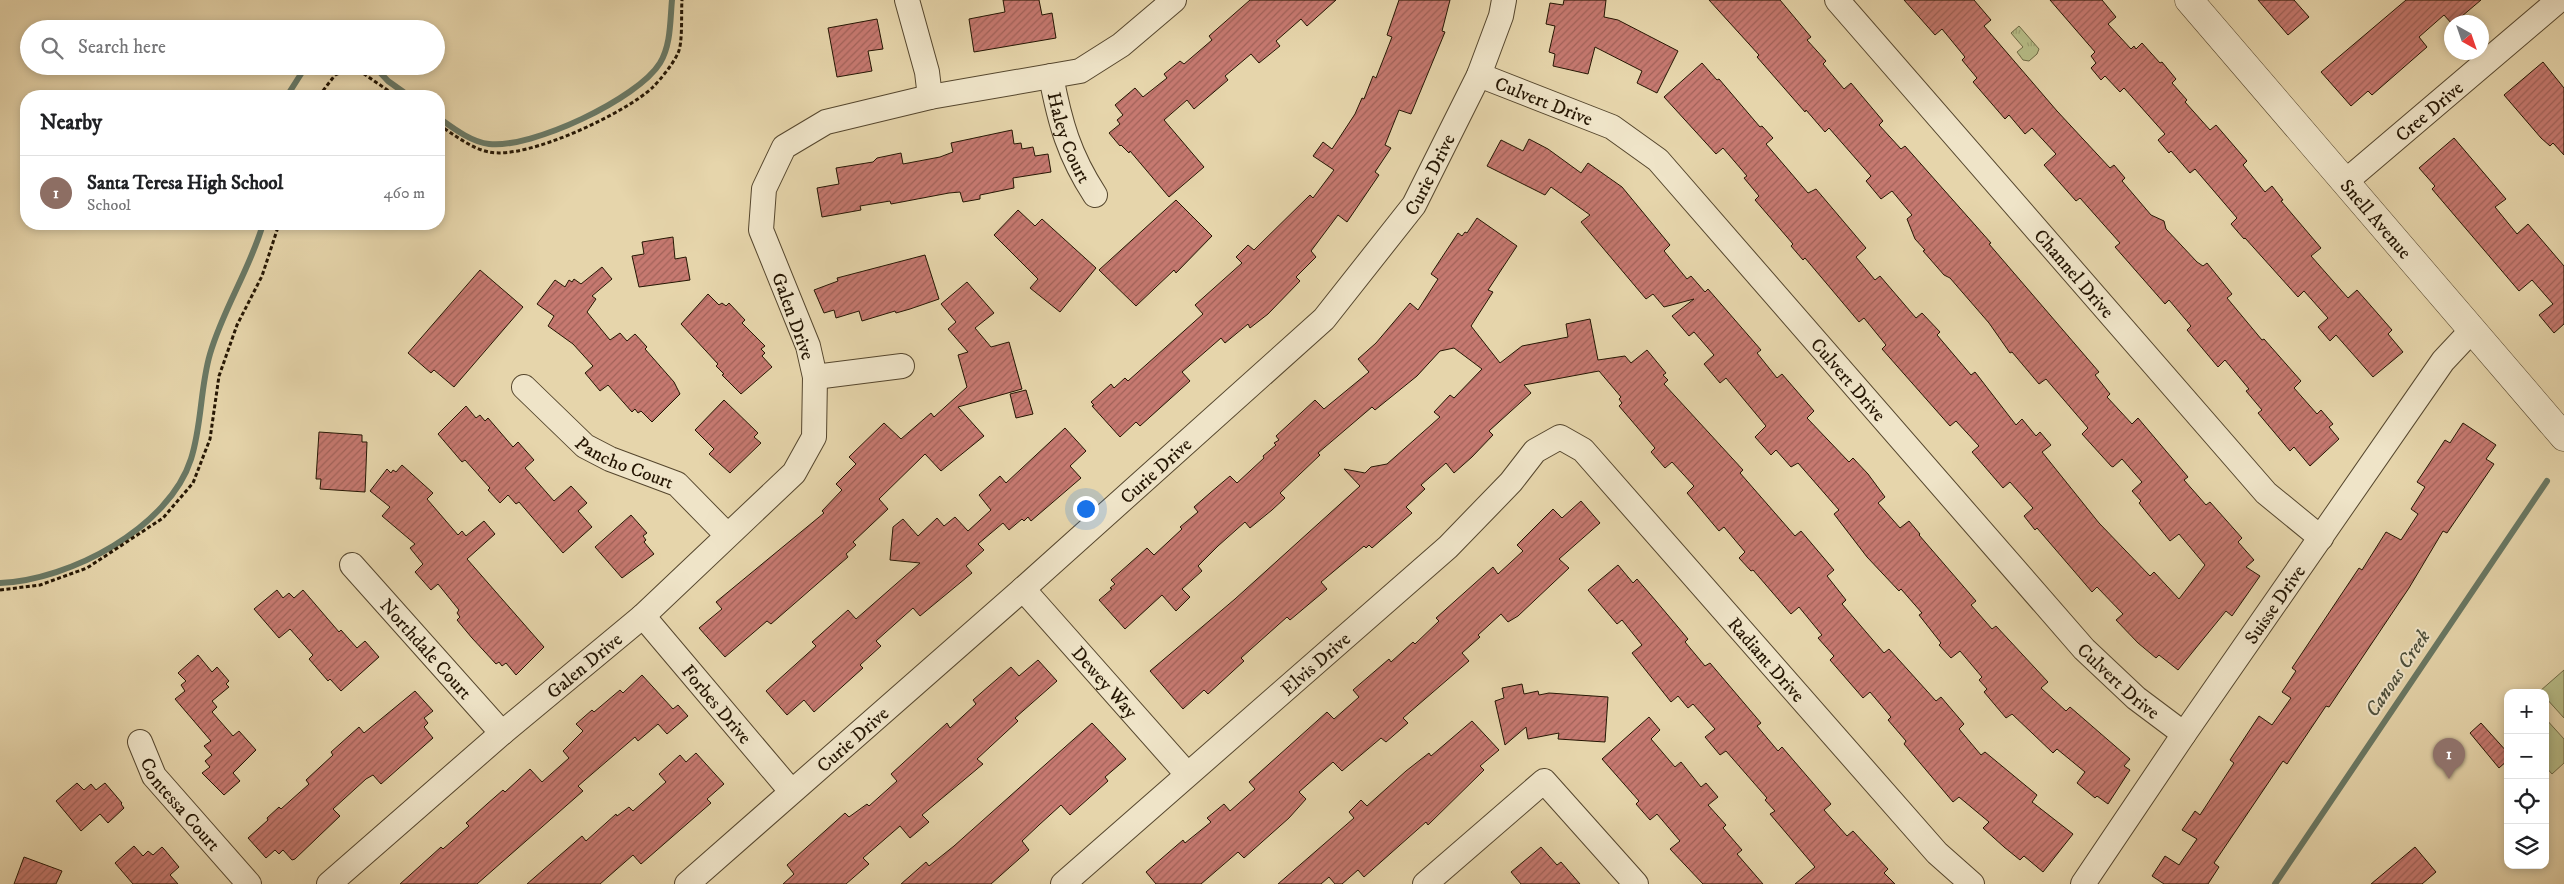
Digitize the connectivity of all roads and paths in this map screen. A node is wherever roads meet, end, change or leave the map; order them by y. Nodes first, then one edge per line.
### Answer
1 (682, 0) edge
2 (907, 0) edge
3 (1174, 0) edge
4 (1504, 0) edge
5 (1837, 0) edge
6 (2188, 0) edge
7 (2559, 7) edge
8 (337, 75) edge
9 (366, 75) edge
10 (1479, 75) junction
11 (1051, 76) junction
12 (324, 90) edge
13 (387, 90) edge
14 (930, 97) junction
15 (445, 129) edge
16 (2345, 182) junction
17 (1095, 195) dead end
18 (277, 230) edge
19 (2472, 330) junction
20 (902, 366) dead end
21 (815, 377) junction
22 (524, 387) dead end
23 (1560, 437) joint
24 (2564, 437) edge
25 (727, 535) junction
26 (2321, 538) junction
27 (352, 565) dead end
28 (1023, 589) junction
29 (0, 590) edge
30 (643, 616) junction
31 (502, 733) junction
32 (2184, 734) junction
33 (140, 742) dead end
34 (1187, 774) junction
35 (791, 791) junction
36 (249, 884) edge
37 (329, 884) edge
38 (687, 884) edge
39 (1063, 884) edge
40 (1425, 884) edge
41 (1636, 884) edge
42 (1972, 884) edge
43 (2084, 884) edge

1 - 15 path
2 - 14 street
3 - 11 street, Galen Drive
4 - 10 street, Curie Drive
5 - 26 street, Channel Drive
6 - 16 street, Snell Avenue
7 - 16 street, Cree Drive
8 - 12 path
9 - 13 path
10 - 28 street, Curie Drive
10 - 32 street, Culvert Drive
11 - 14 street, Galen Drive
11 - 17 street, Haley Court
14 - 21 street, Galen Drive
16 - 19 street, Snell Avenue
18 - 29 path
19 - 24 street, Snell Avenue
19 - 26 street, Suisse Drive
20 - 21 street
21 - 25 street, Galen Drive
22 - 25 street, Pancho Court
23 - 34 street, Elvis Drive
23 - 42 street, Radiant Drive
25 - 30 street, Galen Drive
26 - 32 street, Suisse Drive
27 - 31 street, Northdale Court
28 - 34 street, Dewey Way
28 - 35 street, Curie Drive
30 - 31 street, Galen Drive
30 - 35 street, Forbes Drive
31 - 37 street, Galen Drive
32 - 43 street, Suisse Drive
33 - 36 street, Contessa Court
34 - 39 street, Elvis Drive
35 - 38 street, Curie Drive
40 - 41 street

